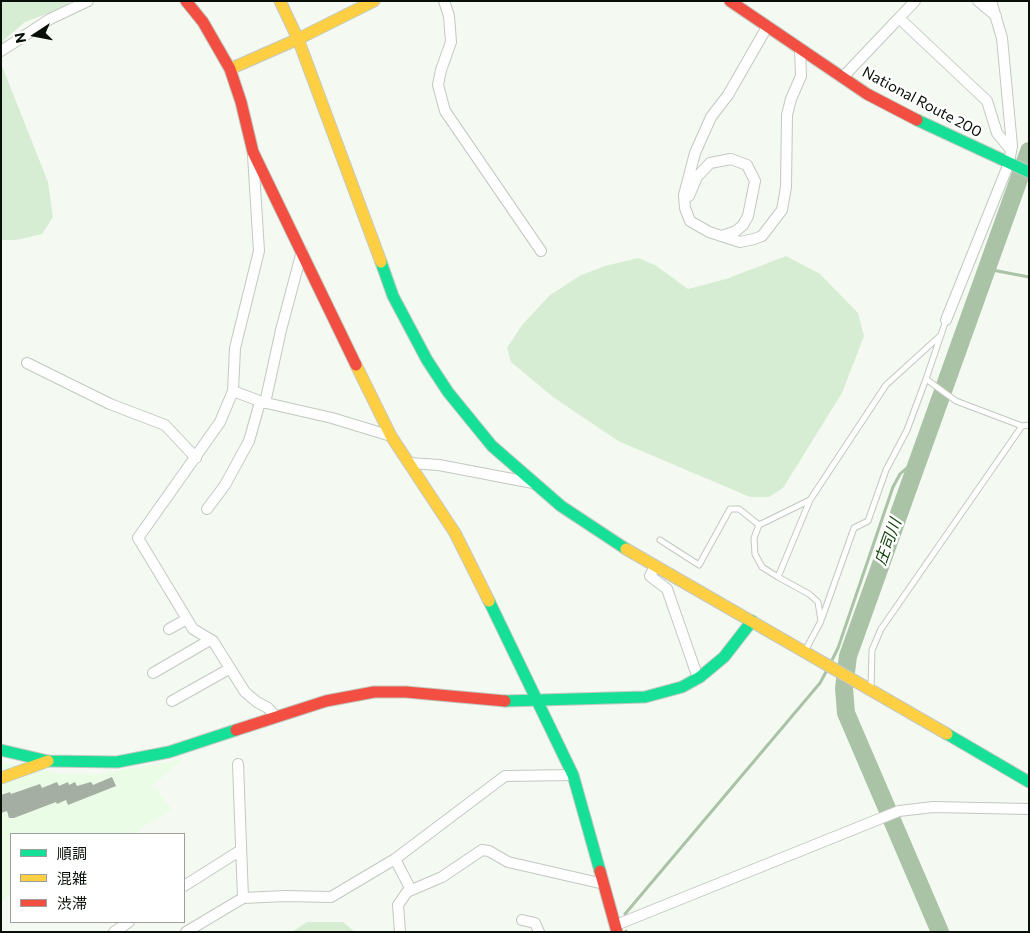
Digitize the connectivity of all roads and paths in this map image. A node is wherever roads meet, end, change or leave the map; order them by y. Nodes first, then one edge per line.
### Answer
1 (88, 1) edge
2 (186, 1) edge
3 (280, 1) edge
4 (374, 1) edge
5 (444, 1) edge
6 (730, 1) edge
7 (915, 1) edge
8 (978, 1) edge
9 (991, 1) edge
10 (996, 16) junction
11 (899, 18) junction
12 (767, 27) junction
13 (298, 39) junction
14 (800, 49) junction
15 (1, 51) edge
16 (230, 69) junction
17 (843, 77) junction
18 (1011, 150) junction
19 (253, 152) junction
20 (1009, 163) junction
21 (1029, 172) edge
22 (685, 204) junction
23 (722, 236) junction
24 (302, 251) junction
25 (541, 251) dead end
26 (946, 320) joint
27 (941, 335) junction
28 (27, 363) dead end
29 (928, 380) junction
30 (233, 391) junction
31 (262, 402) junction
32 (1029, 425) edge
33 (1022, 426) junction
34 (391, 436) junction
35 (196, 458) junction
36 (410, 462) junction
37 (532, 483) junction
38 (810, 500) junction
39 (207, 509) dead end
40 (759, 525) junction
41 (660, 540) dead end
42 (656, 566) junction
43 (778, 578) junction
44 (187, 618) junction
45 (821, 621) junction
46 (752, 622) junction
47 (169, 629) dead end
48 (210, 640) junction
49 (805, 652) junction
50 (229, 669) junction
51 (153, 673) dead end
52 (698, 678) junction
53 (871, 691) junction
54 (172, 701) dead end
55 (538, 702) junction
56 (276, 717) junction
57 (1, 750) edge
58 (48, 761) junction
59 (238, 764) dead end
60 (573, 775) junction
61 (1, 778) edge
62 (1029, 782) edge
63 (1029, 809) edge
64 (241, 850) junction
65 (395, 859) junction
66 (604, 884) junction
67 (185, 885) edge
68 (411, 890) junction
69 (243, 898) junction
70 (522, 920) dead end
71 (128, 923) edge
72 (617, 928) edge
73 (114, 932) edge
74 (186, 932) edge
75 (400, 932) edge
76 (539, 932) edge

1 - 15 street
2 - 16 main road
3 - 13 main road
4 - 13 main road
5 - 25 street
6 - 12 main road, National Route 200
7 - 11 street
8 - 10 street
9 - 10 street
10 - 18 street
11 - 17 street
11 - 18 street
12 - 14 main road, National Route 200
12 - 22 street
13 - 16 main road
13 - 37 main road
14 - 17 main road, National Route 200
14 - 23 street
16 - 19 main road
17 - 20 main road, National Route 200
18 - 20 street
19 - 24 main road
19 - 30 street
20 - 21 main road, National Route 200
20 - 26 street
22 - 23 street
22 - 23 street
24 - 31 street
24 - 34 main road
26 - 27 lane
27 - 29 lane
27 - 38 lane
28 - 35 street
29 - 33 lane
29 - 45 lane
30 - 31 street
30 - 35 street
31 - 34 street
31 - 39 street
32 - 33 lane
33 - 53 lane
34 - 36 main road
35 - 44 street
36 - 37 street
36 - 55 main road
37 - 42 main road
38 - 40 lane
38 - 43 lane
40 - 41 lane
40 - 43 lane
42 - 46 main road
42 - 52 street
43 - 45 lane
44 - 47 street
44 - 48 street
45 - 49 lane
46 - 49 main road
46 - 52 main road
48 - 50 street
48 - 51 street
49 - 53 main road
50 - 54 street
50 - 56 street
52 - 55 main road
53 - 62 main road
55 - 56 main road
55 - 60 main road
56 - 58 main road
57 - 58 main road
58 - 61 main road
59 - 64 street
60 - 65 street
60 - 66 main road
63 - 72 street
64 - 67 street
64 - 69 street
65 - 68 street
65 - 69 street
66 - 68 street
66 - 72 main road
68 - 75 street
69 - 74 street
70 - 76 street
71 - 73 street

